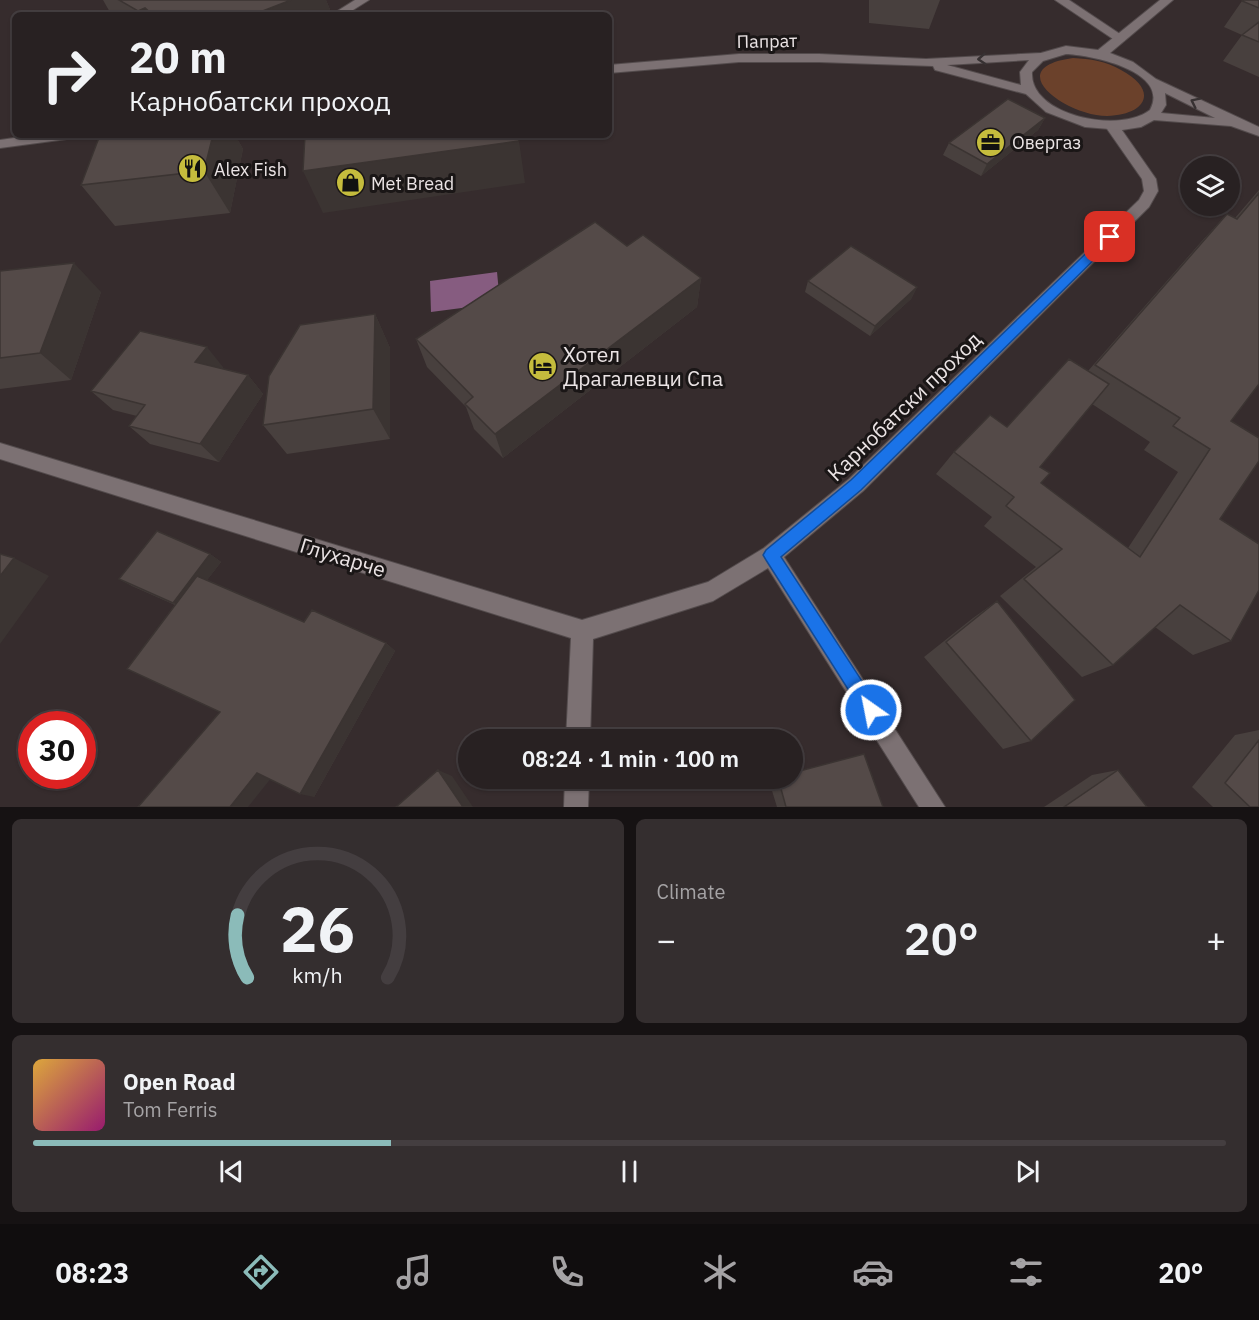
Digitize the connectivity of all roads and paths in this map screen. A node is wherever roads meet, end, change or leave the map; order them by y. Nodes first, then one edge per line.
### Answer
1 (363, 0) edge
2 (1062, 0) edge
3 (1167, 0) edge
4 (342, 12) edge
5 (1120, 38) junction
6 (1101, 54) junction
7 (1039, 56) junction
8 (926, 63) junction
9 (612, 69) edge
10 (1151, 81) junction
11 (1032, 92) junction
12 (1153, 116) junction
13 (1238, 124) junction
14 (1112, 126) junction
15 (1259, 132) edge
16 (45, 138) edge
17 (0, 144) edge
18 (0, 451) edge
19 (771, 555) junction
20 (582, 631) junction
21 (578, 729) edge
22 (577, 789) edge
23 (576, 807) edge
24 (933, 807) edge

1 - 4 street
2 - 5 street
3 - 5 street
5 - 6 street
6 - 7 street, Папрат
6 - 10 street, Папрат
7 -> 8 street, Папрат
7 - 11 street
8 - 9 street, Папрат
8 - 11 street, Папрат
10 - 12 street
13 -> 10 street
11 - 14 street
12 - 13 street
12 - 14 street
13 - 15 street
14 - 19 street, Карнобатски проход
16 - 17 street
18 - 20 street, Глухарче
19 - 20 street, Карнобатски проход
19 - 24 street
20 - 21 street
22 - 23 street

